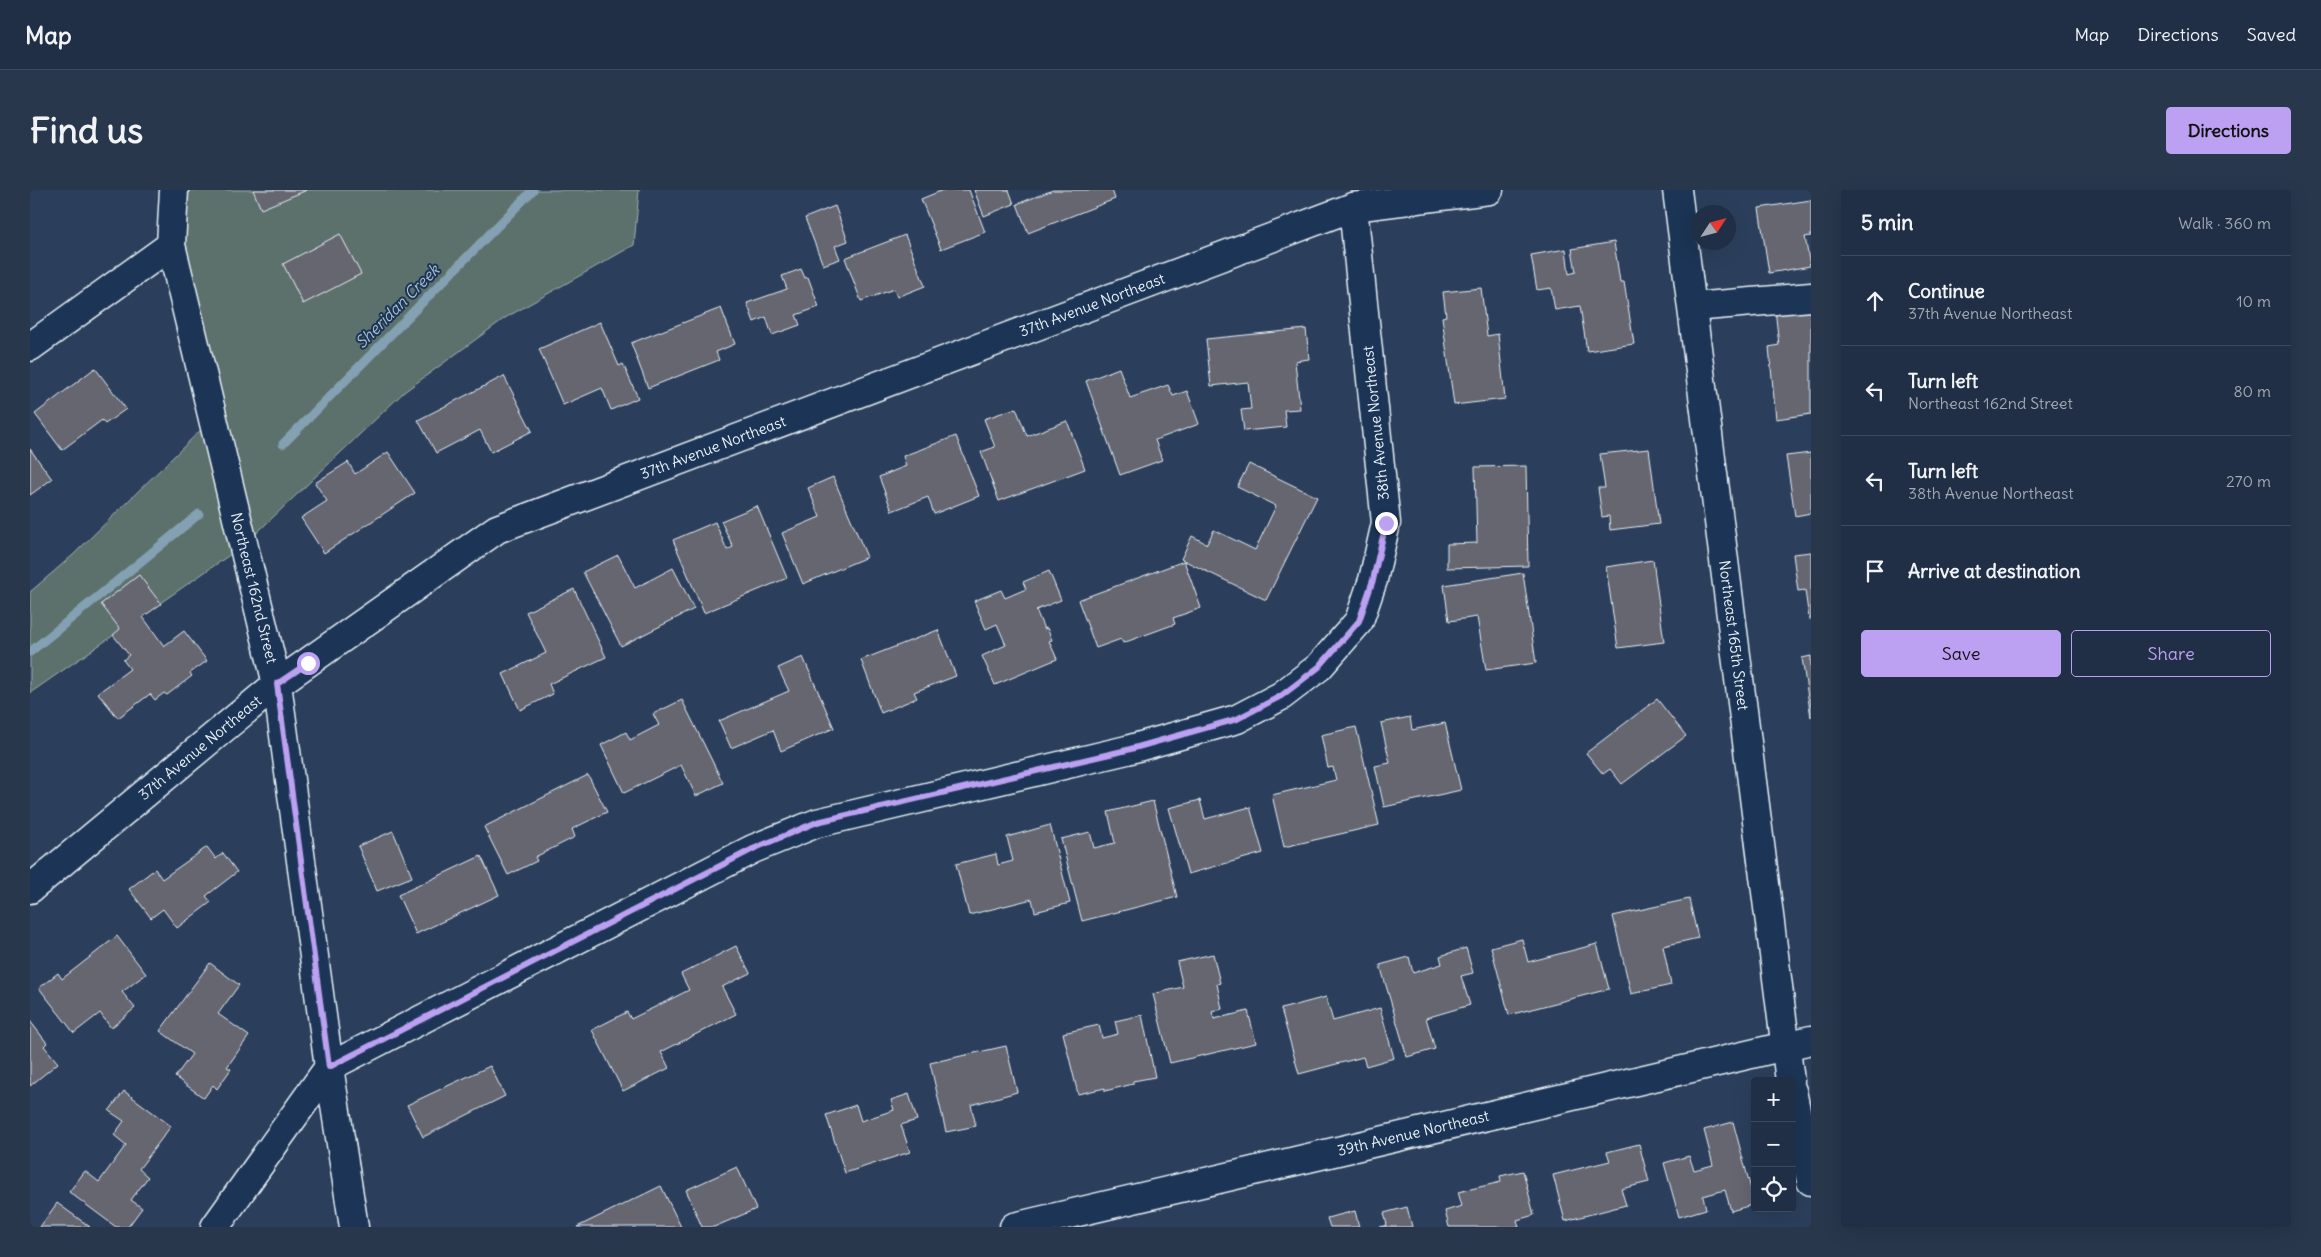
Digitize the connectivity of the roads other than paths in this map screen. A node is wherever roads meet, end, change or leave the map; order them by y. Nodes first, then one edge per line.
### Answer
1 (174, 190) edge
2 (1489, 190) edge
3 (1677, 190) edge
4 (1353, 208) junction
5 (170, 245) junction
6 (1811, 297) edge
7 (1692, 307) junction
8 (30, 347) edge
9 (277, 684) junction
10 (30, 889) edge
11 (1811, 1040) edge
12 (1784, 1046) junction
13 (329, 1067) junction
14 (1789, 1077) edge
15 (1796, 1110) edge
16 (1811, 1181) edge
17 (215, 1227) edge
18 (354, 1227) edge
19 (1014, 1227) edge

1 - 5 street, Northeast 162nd Street
2 - 4 street, 37th Avenue Northeast
3 - 7 street, Northeast 165th Street
4 - 9 street, 37th Avenue Northeast
4 - 13 street, 38th Avenue Northeast
5 - 8 street
5 - 9 street, Northeast 162nd Street
6 - 7 street
7 - 12 street, Northeast 165th Street
9 - 10 street, 37th Avenue Northeast
9 - 13 street, Northeast 162nd Street
11 - 12 street, 39th Avenue Northeast
12 - 14 street, Northeast 165th Street
12 - 19 street, 39th Avenue Northeast
13 - 17 street, 38th Avenue Northeast
13 - 18 street, Northeast 162nd Street
15 - 16 street

